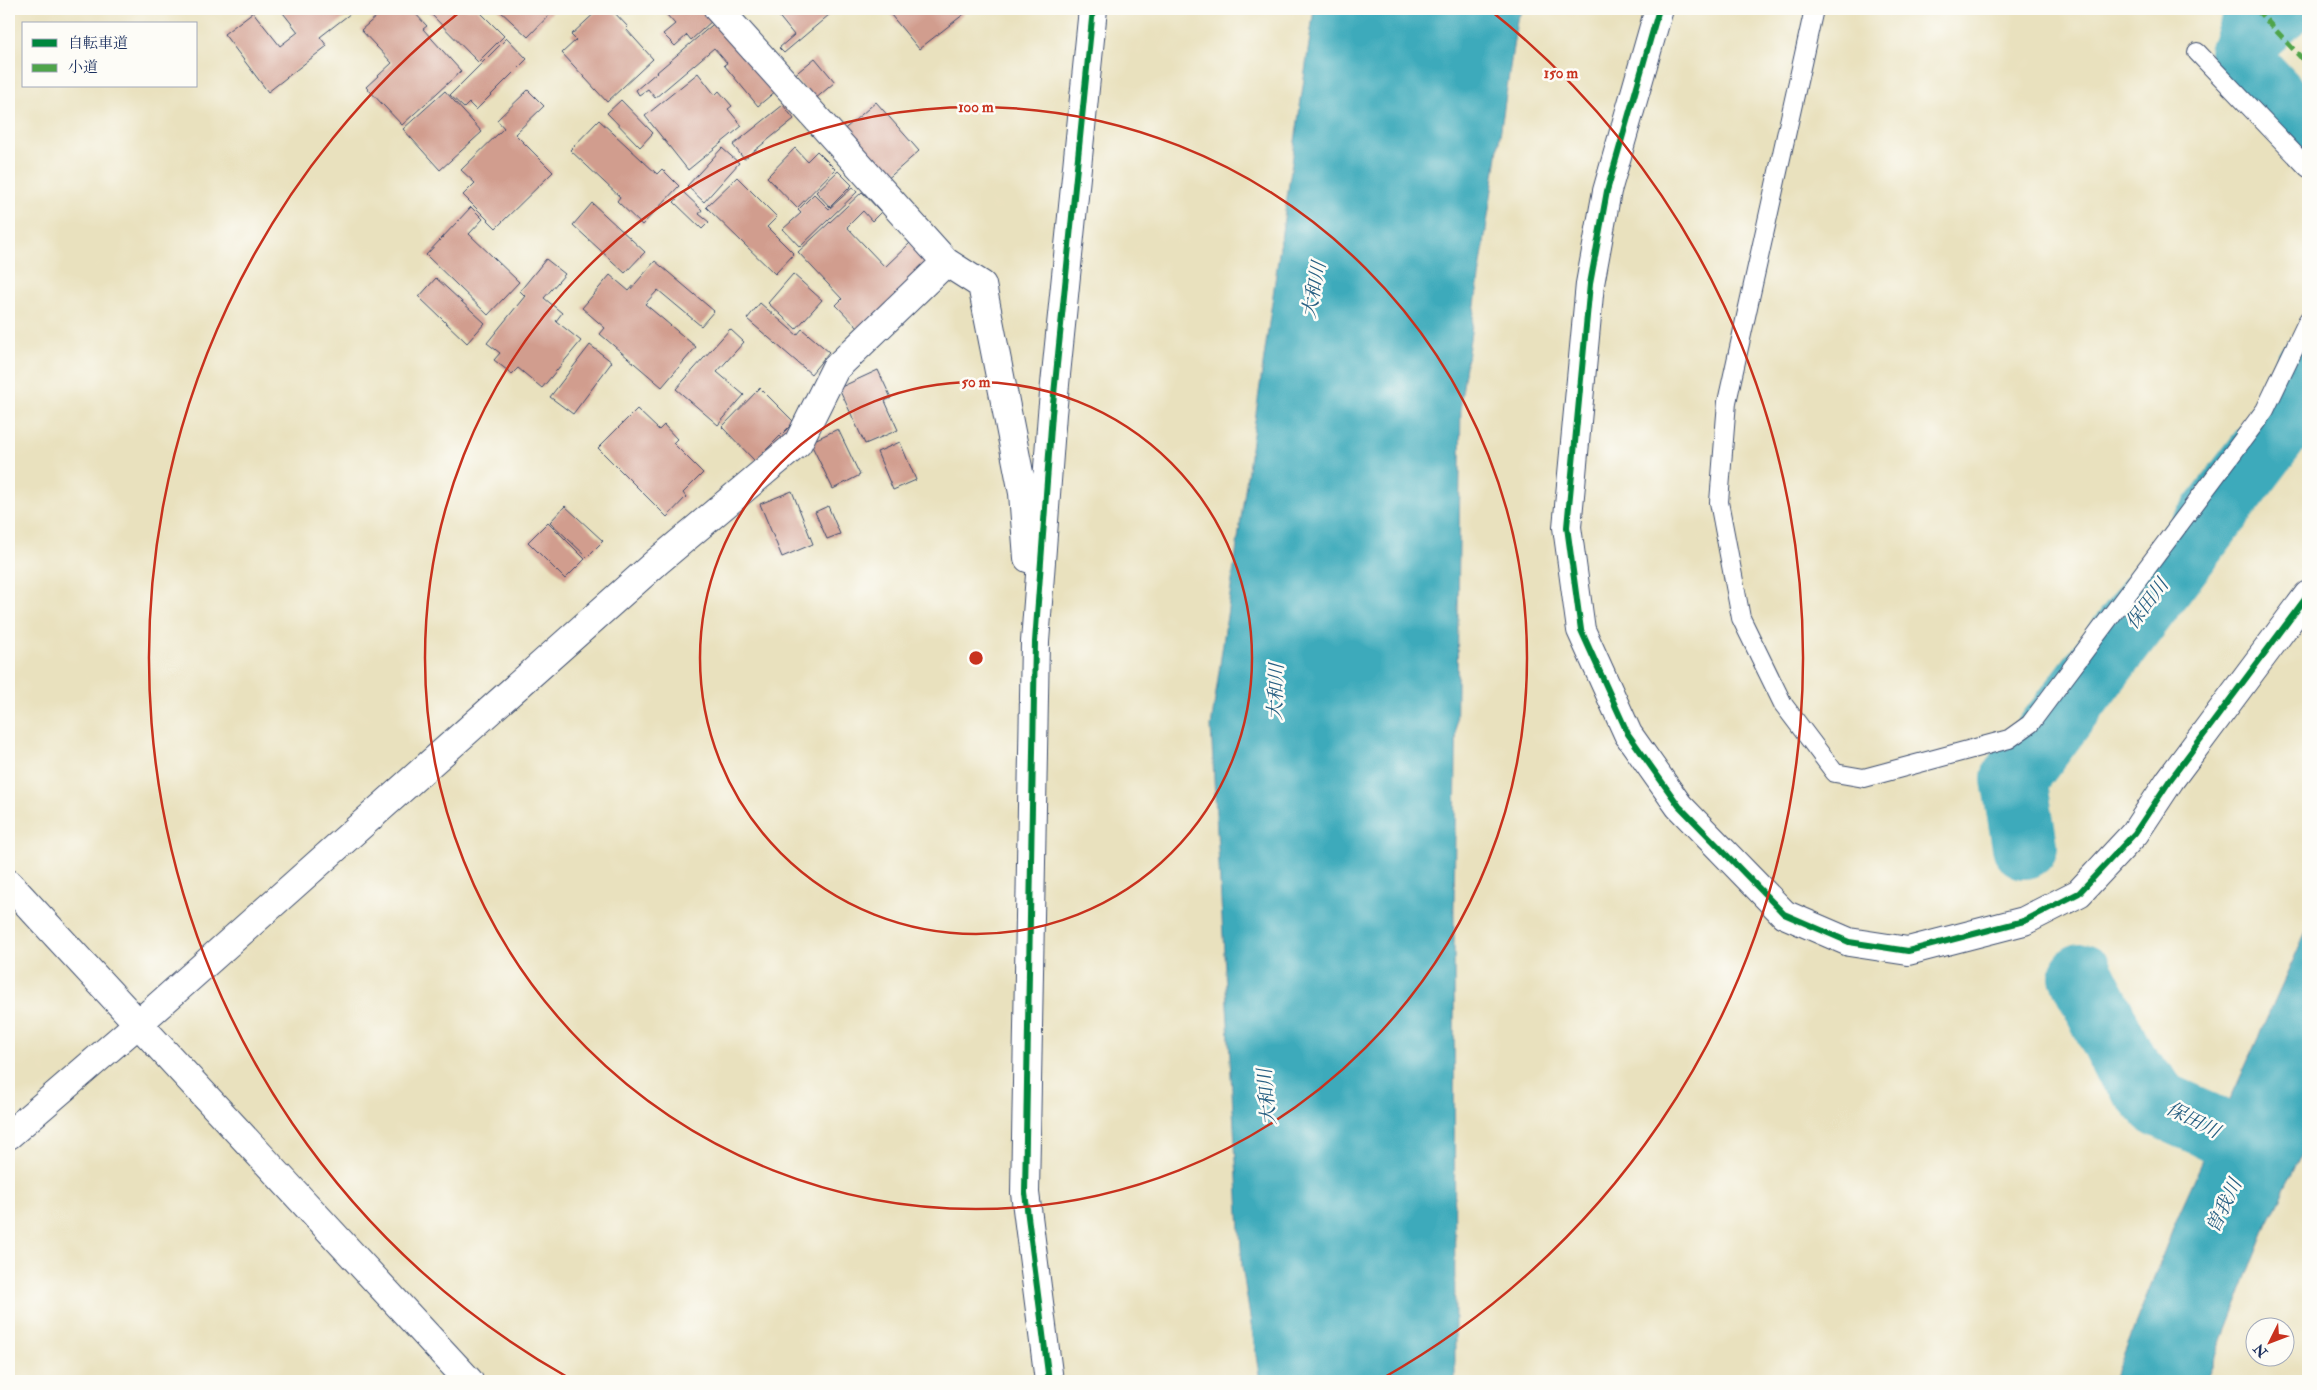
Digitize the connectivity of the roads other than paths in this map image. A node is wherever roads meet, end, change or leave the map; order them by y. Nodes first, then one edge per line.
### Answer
1 (718, 9) edge
2 (1094, 9) edge
3 (1659, 9) edge
4 (1814, 9) edge
5 (2197, 52) dead end
6 (2308, 168) edge
7 (946, 262) junction
8 (2308, 320) edge
9 (2308, 596) edge
10 (1036, 642) junction
11 (9, 884) edge
12 (139, 1023) junction
13 (9, 1135) edge
14 (469, 1381) edge
15 (1049, 1381) edge

1 - 7 street
2 - 10 street
3 - 9 street
4 - 8 lane
5 - 6 lane
7 - 10 street
7 - 12 street
10 - 15 street
11 - 12 street
12 - 13 street
12 - 14 street

